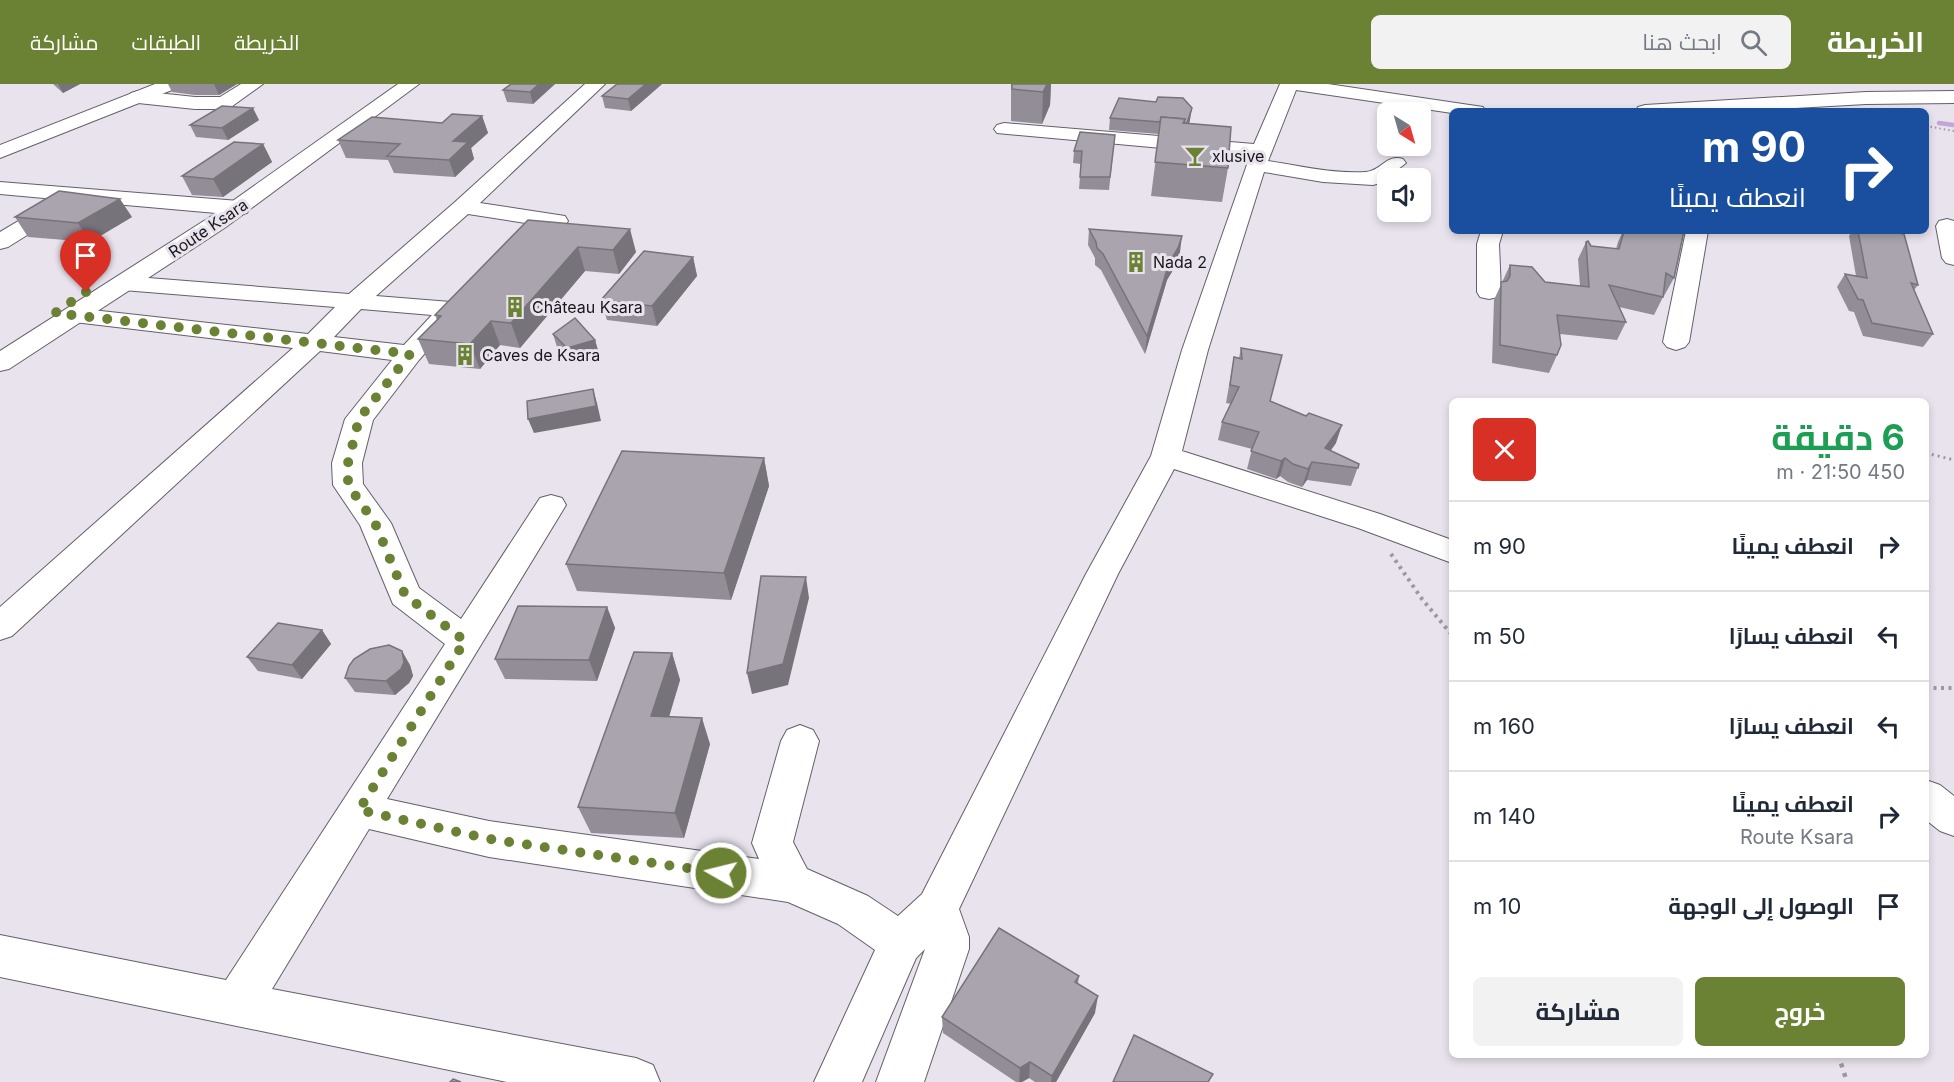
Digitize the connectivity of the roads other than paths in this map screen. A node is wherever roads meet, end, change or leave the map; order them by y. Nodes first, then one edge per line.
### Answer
1 (171, 84) edge
2 (254, 84) edge
3 (383, 84) edge
4 (410, 84) edge
5 (596, 84) edge
6 (1289, 84) edge
7 (140, 91) edge
8 (1954, 97) edge
9 (1455, 108) edge
10 (1696, 108) edge
11 (1004, 129) dead end
12 (0, 140) edge
13 (0, 152) edge
14 (1258, 158) junction
15 (1396, 163) dead end
16 (0, 188) edge
17 (78, 194) junction
18 (214, 206) junction
19 (463, 207) junction
20 (239, 208) junction
21 (1942, 225) edge
22 (1491, 234) edge
23 (1696, 234) edge
24 (0, 242) edge
25 (517, 243) edge
26 (1954, 258) edge
27 (113, 282) junction
28 (476, 284) edge
29 (1489, 292) dead end
30 (353, 303) junction
31 (451, 309) junction
32 (64, 314) junction
33 (1676, 342) dead end
34 (314, 343) junction
35 (0, 351) edge
36 (410, 354) junction
37 (0, 363) edge
38 (1166, 456) junction
39 (551, 506) dead end
40 (1449, 551) edge
41 (0, 627) edge
42 (465, 641) junction
43 (800, 741) dead end
44 (1929, 799) edge
45 (359, 810) junction
46 (1954, 819) edge
47 (792, 883) junction
48 (937, 908) junction
49 (901, 943) junction
50 (0, 956) edge
51 (237, 1004) junction
52 (636, 1082) edge
53 (838, 1082) edge
54 (900, 1082) edge

1 - 7 main road
2 - 7 main road
3 - 18 main road, Route Ksara
4 - 20 main road, Route Ksara
5 - 19 main road
6 - 9 main road
6 - 14 main road
7 - 12 main road
7 - 13 main road
8 - 10 main road
11 - 14 main road
14 - 15 main road
14 - 38 main road
16 - 17 main road
17 - 18 main road
17 - 24 main road
18 - 20 main road
18 - 27 main road, Route Ksara
19 - 25 main road
19 - 30 main road
20 - 27 main road, Route Ksara
21 - 26 main road
22 - 29 main road
23 - 33 main road
27 - 30 main road
27 - 32 main road, Route Ksara
28 - 31 main road
30 - 31 main road
30 - 34 main road
31 - 36 main road
32 - 34 main road
32 - 35 main road, Route Ksara
32 - 37 main road, Route Ksara
34 - 36 main road
34 - 41 main road
36 - 42 main road
38 - 40 main road
38 - 48 main road
39 - 42 main road
42 - 45 main road
43 - 47 main road
44 - 46 main road
45 - 47 main road
45 - 51 main road
47 - 49 main road
48 - 49 main road
48 - 54 main road
49 - 53 main road
50 - 51 main road
51 - 52 main road

